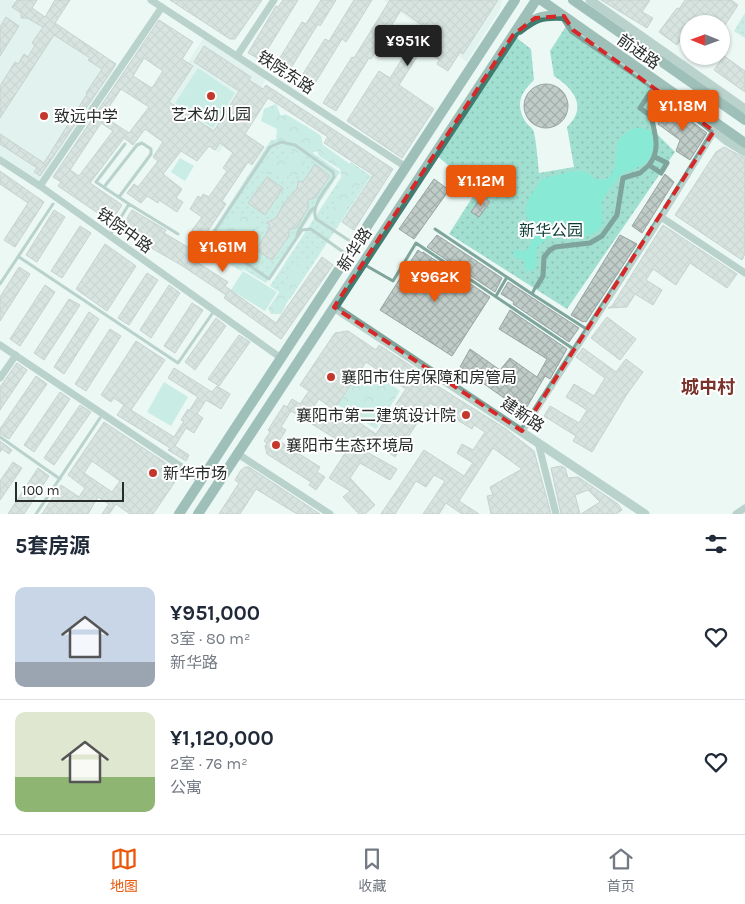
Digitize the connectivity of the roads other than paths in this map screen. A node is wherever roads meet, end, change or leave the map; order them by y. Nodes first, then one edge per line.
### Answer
1 (151, 0) edge
2 (274, 0) edge
3 (506, 0) edge
4 (515, 0) edge
5 (536, 0) edge
6 (540, 0) edge
7 (573, 0) edge
8 (590, 2) edge
9 (162, 7) junction
10 (564, 16) junction
11 (500, 23) junction
12 (513, 35) junction
13 (237, 56) junction
14 (656, 84) junction
15 (666, 91) junction
16 (745, 108) edge
17 (651, 116) junction
18 (745, 120) edge
19 (716, 128) junction
20 (745, 142) edge
21 (125, 144) dead end
22 (745, 152) edge
23 (655, 157) junction
24 (0, 160) edge
25 (649, 165) junction
26 (406, 167) junction
27 (40, 186) junction
28 (104, 187) junction
29 (119, 197) junction
30 (53, 204) dead end
31 (129, 204) junction
32 (314, 208) junction
33 (661, 217) junction
34 (435, 229) dead end
35 (178, 234) dead end
36 (110, 236) junction
37 (297, 238) junction
38 (355, 245) junction
39 (348, 255) junction
40 (19, 256) junction
41 (362, 264) junction
42 (745, 272) edge
43 (507, 277) junction
44 (0, 284) edge
45 (537, 286) joint
46 (532, 294) junction
47 (496, 296) junction
48 (334, 307) junction
49 (214, 310) junction
50 (588, 330) junction
51 (0, 345) edge
52 (575, 350) junction
53 (16, 355) junction
54 (281, 358) junction
55 (0, 378) edge
56 (100, 418) dead end
57 (522, 431) junction
58 (0, 437) edge
59 (538, 442) junction
60 (238, 454) junction
61 (60, 479) junction
62 (202, 480) junction
63 (745, 508) edge
64 (36, 514) edge
65 (179, 514) edge
66 (198, 514) edge
67 (330, 514) edge
68 (556, 514) edge
69 (645, 514) edge
70 (736, 514) edge

1 - 9 street, 铁院东路
2 - 13 street
3 - 11 main road
4 - 11 main road, 新华路
5 - 12 main road, 新华路
6 - 10 main road, 前进路
7 - 8 main road, 前进路
8 - 16 street
8 - 18 main road, 前进路
9 - 13 street, 铁院东路
9 - 27 street
10 - 12 main road
10 - 14 main road, 前进路
11 - 26 main road, 新华路
12 - 41 main road, 新华路
13 - 26 street, 铁院东路
14 - 15 main road, 前进路
14 - 17 street
15 - 17 street
15 - 19 main road, 前进路
17 - 23 street
19 - 20 main road, 前进路
19 - 22 street
19 - 33 street
21 - 28 lane
23 - 25 street
23 - 25 street
24 - 27 street, 铁院中路
25 - 45 street
26 - 38 main road, 新华路
27 - 36 street, 铁院中路
28 - 29 lane
28 - 29 lane
29 - 31 lane
30 - 40 lane
31 - 35 lane
31 - 36 lane
32 - 37 lane
32 - 37 lane
32 - 38 lane
33 - 42 street
33 - 50 street
34 - 43 lane
36 - 49 street, 铁院中路
37 - 39 lane
38 - 39 main road, 新华路
39 - 54 main road, 新华路
40 - 44 lane
40 - 49 lane
41 - 47 lane
41 - 48 main road, 新华路
43 - 46 lane
43 - 47 lane
45 - 46 lane
46 - 50 lane
47 - 52 lane
48 - 57 street, 建新路
48 - 60 main road, 新华路
49 - 54 street, 铁院中路
50 - 52 street
51 - 53 street
52 - 57 street
53 - 55 street
53 - 62 street
54 - 62 main road, 新华路
56 - 61 lane
57 - 59 street, 建新路
58 - 61 lane
59 - 68 street
59 - 69 street, 建新路
60 - 66 main road, 新华路
60 - 67 street
61 - 64 lane
62 - 65 main road, 新华路
63 - 70 street

